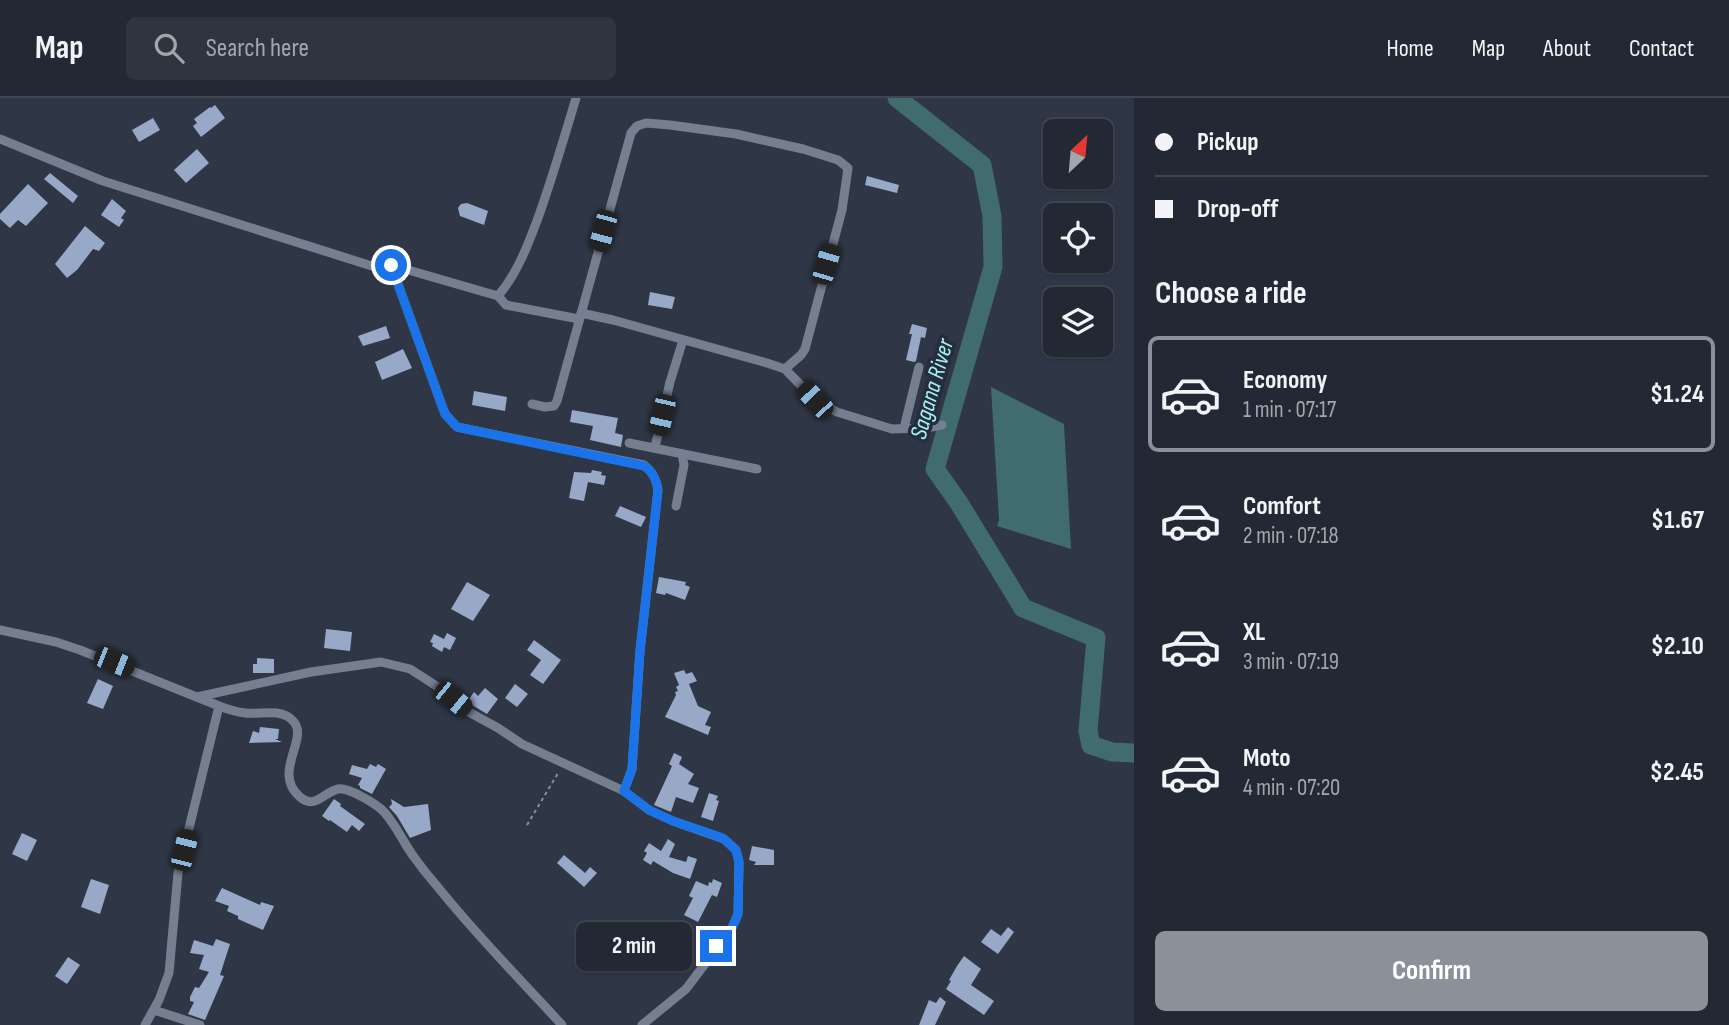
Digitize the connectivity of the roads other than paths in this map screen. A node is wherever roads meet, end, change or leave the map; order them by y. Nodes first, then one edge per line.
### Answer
1 (576, 98) edge
2 (0, 139) edge
3 (391, 265) junction
4 (498, 296) junction
5 (580, 316) junction
6 (683, 340) junction
7 (919, 367) dead end
8 (785, 369) junction
9 (532, 404) dead end
10 (942, 425) dead end
11 (904, 428) junction
12 (629, 443) dead end
13 (655, 447) junction
14 (682, 454) junction
15 (757, 469) dead end
16 (676, 506) dead end
17 (0, 630) edge
18 (197, 697) junction
19 (219, 706) junction
20 (624, 791) junction
21 (154, 1010) junction
22 (145, 1025) edge
23 (200, 1025) edge
24 (562, 1025) edge
25 (642, 1025) edge

1 - 4 street
2 - 3 street
3 - 4 street
3 - 20 street
4 - 5 street
5 - 6 street
5 - 8 street
5 - 9 street
6 - 8 street
6 - 13 street
7 - 11 street
8 - 11 street
10 - 11 street
12 - 13 street
13 - 14 street
14 - 15 street
14 - 16 street
17 - 18 street
18 - 19 street
18 - 20 street
19 - 21 street
19 - 24 street
20 - 25 street
21 - 22 street
21 - 23 street

